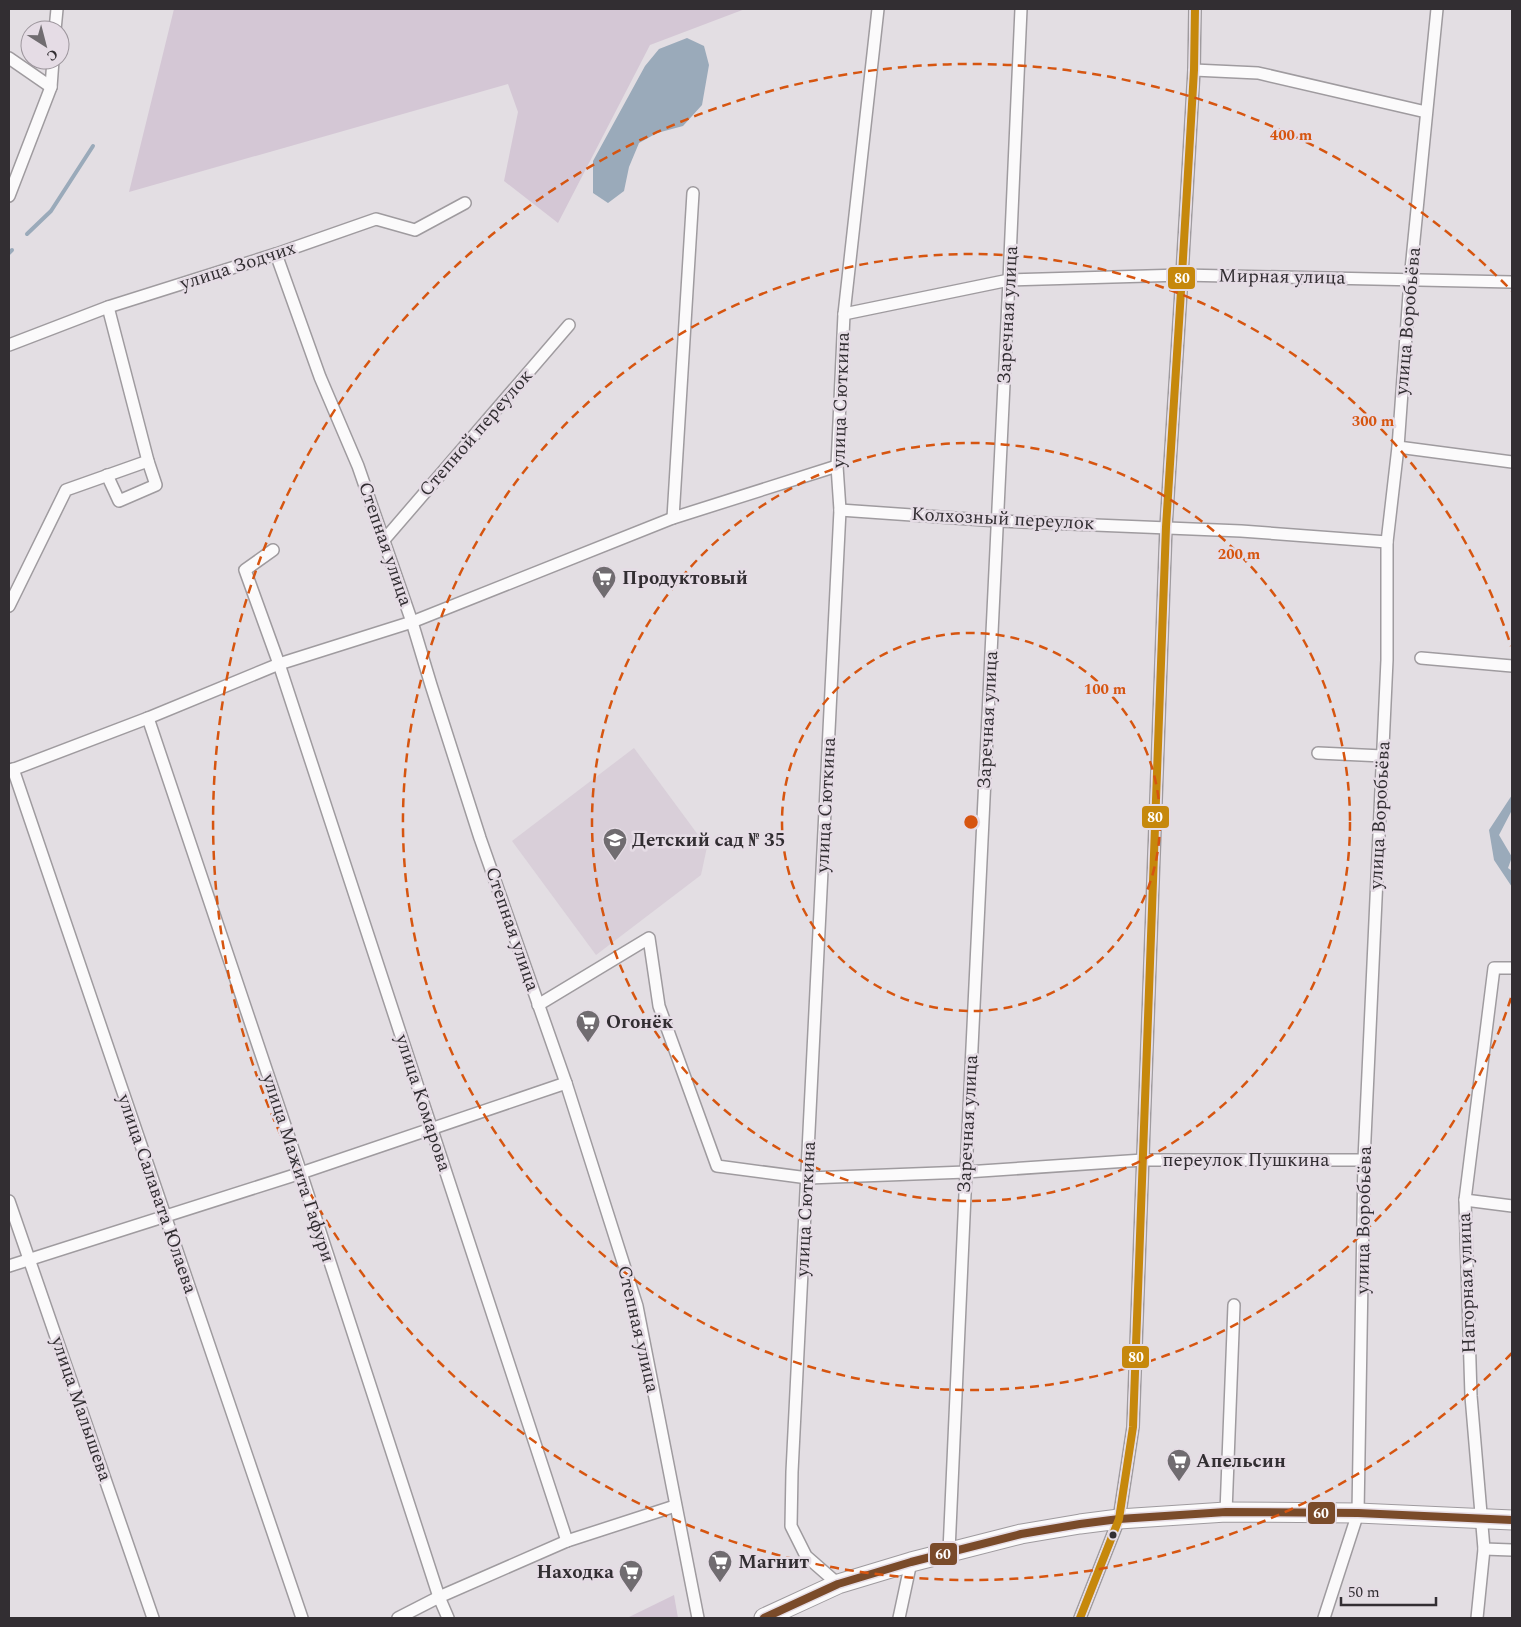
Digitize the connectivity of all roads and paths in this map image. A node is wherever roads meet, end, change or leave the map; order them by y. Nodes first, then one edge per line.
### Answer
1 (878, 9) edge
2 (1020, 9) edge
3 (1195, 9) edge
4 (1437, 9) edge
5 (9, 58) edge
6 (52, 70) edge
7 (1194, 70) junction
8 (51, 87) junction
9 (1426, 112) junction
10 (693, 193) dead end
11 (9, 196) edge
12 (465, 203) dead end
13 (276, 254) junction
14 (1182, 276) junction
15 (1009, 280) junction
16 (1410, 280) junction
17 (1512, 282) edge
18 (108, 307) junction
19 (844, 314) junction
20 (569, 325) dead end
21 (9, 345) edge
22 (1398, 447) junction
23 (148, 461) junction
24 (1512, 462) edge
25 (837, 466) junction
26 (107, 475) junction
27 (840, 510) junction
28 (674, 518) junction
29 (998, 521) junction
30 (1166, 527) junction
31 (384, 540) junction
32 (1387, 542) junction
33 (273, 550) dead end
34 (9, 606) edge
35 (412, 622) junction
36 (1421, 658) dead end
37 (279, 664) junction
38 (1512, 666) edge
39 (148, 718) junction
40 (1318, 753) dead end
41 (1383, 756) junction
42 (11, 770) edge
43 (1512, 968) edge
44 (538, 1005) junction
45 (566, 1083) junction
46 (432, 1128) junction
47 (1143, 1160) junction
48 (1364, 1160) junction
49 (966, 1172) junction
50 (301, 1173) junction
51 (808, 1178) junction
52 (1464, 1200) junction
53 (9, 1201) edge
54 (1512, 1206) edge
55 (165, 1216) junction
56 (29, 1259) junction
57 (9, 1266) edge
58 (1234, 1305) dead end
59 (675, 1506) junction
60 (1226, 1512) junction
61 (1358, 1513) junction
62 (1481, 1518) junction
63 (1119, 1519) junction
64 (1512, 1520) edge
65 (567, 1541) junction
66 (1484, 1549) junction
67 (1512, 1550) edge
68 (949, 1551) junction
69 (911, 1562) junction
70 (838, 1584) junction
71 (439, 1597) junction
72 (153, 1618) edge
73 (302, 1618) edge
74 (398, 1618) edge
75 (448, 1618) edge
76 (698, 1618) edge
77 (764, 1618) edge
78 (899, 1618) edge
79 (1080, 1618) edge
80 (1324, 1618) edge
81 (1477, 1618) edge

1 - 19 street, улица Сюткина
2 - 15 street, Заречная улица
3 - 7 street
4 - 9 street, улица Воробьёва
5 - 8 street
6 - 8 street
7 - 9 street
7 - 14 street
8 - 11 street
9 - 16 street, улица Воробьёва
10 - 28 street
12 - 13 street, улица Зодчих
13 - 18 street, улица Зодчих
13 - 31 street, Степная улица
14 - 15 street, Мирная улица
14 - 16 street, Мирная улица
14 - 30 street
15 - 19 street, Мирная улица
15 - 29 street, Заречная улица
16 - 17 street, Мирная улица
16 - 22 street, улица Воробьёва
18 - 21 street, улица Зодчих
18 - 23 street
19 - 25 street, улица Сюткина
20 - 31 street, Степной переулок
22 - 24 street
22 - 32 street, улица Воробьёва
23 - 26 street
23 - 26 street
25 - 27 street, улица Сюткина
25 - 28 street
26 - 34 street
27 - 29 street, Колхозный переулок
27 - 51 street, улица Сюткина
28 - 35 street
29 - 30 street, Колхозный переулок
29 - 49 street, Заречная улица
30 - 32 street, Колхозный переулок
30 - 47 street
31 - 35 street, Степная улица
32 - 41 street, улица Воробьёва
33 - 37 street, улица Комарова
35 - 37 street
35 - 44 street, Степная улица
36 - 38 street
37 - 39 street
37 - 46 street, улица Комарова
39 - 42 street
39 - 50 street, улица Мажита Гафури
40 - 41 street
41 - 48 street, улица Воробьёва
42 - 55 street, улица Салавата Юлаева
43 - 52 street, Нагорная улица
44 - 45 street, Степная улица
44 - 51 street, переулок Пушкина
45 - 46 street
45 - 59 street, Степная улица
46 - 50 street
46 - 65 street, улица Комарова
47 - 48 street, переулок Пушкина
47 - 49 street, переулок Пушкина
47 - 63 street
48 - 61 street, улица Воробьёва
49 - 51 street, переулок Пушкина
49 - 68 street, Заречная улица
50 - 55 street
50 - 71 street, улица Мажита Гафури
51 - 70 street, улица Сюткина
52 - 54 street
52 - 62 street, Нагорная улица
53 - 56 street, улица Малышева
55 - 56 street
55 - 73 street, улица Салавата Юлаева
56 - 57 street
56 - 72 street, улица Малышева
58 - 60 street
59 - 65 street
59 - 76 street, Степная улица
60 - 61 main road
60 - 63 main road
61 - 62 main road
61 - 80 street, улица Воробьёва
62 - 64 main road
62 - 66 street, Нагорная улица
63 - 68 main road
63 - 79 street
65 - 71 street
66 - 67 street
66 - 81 street, Нагорная улица
68 - 69 main road
69 - 70 main road
69 - 78 street
70 - 77 main road
71 - 74 street
71 - 75 street, улица Мажита Гафури

